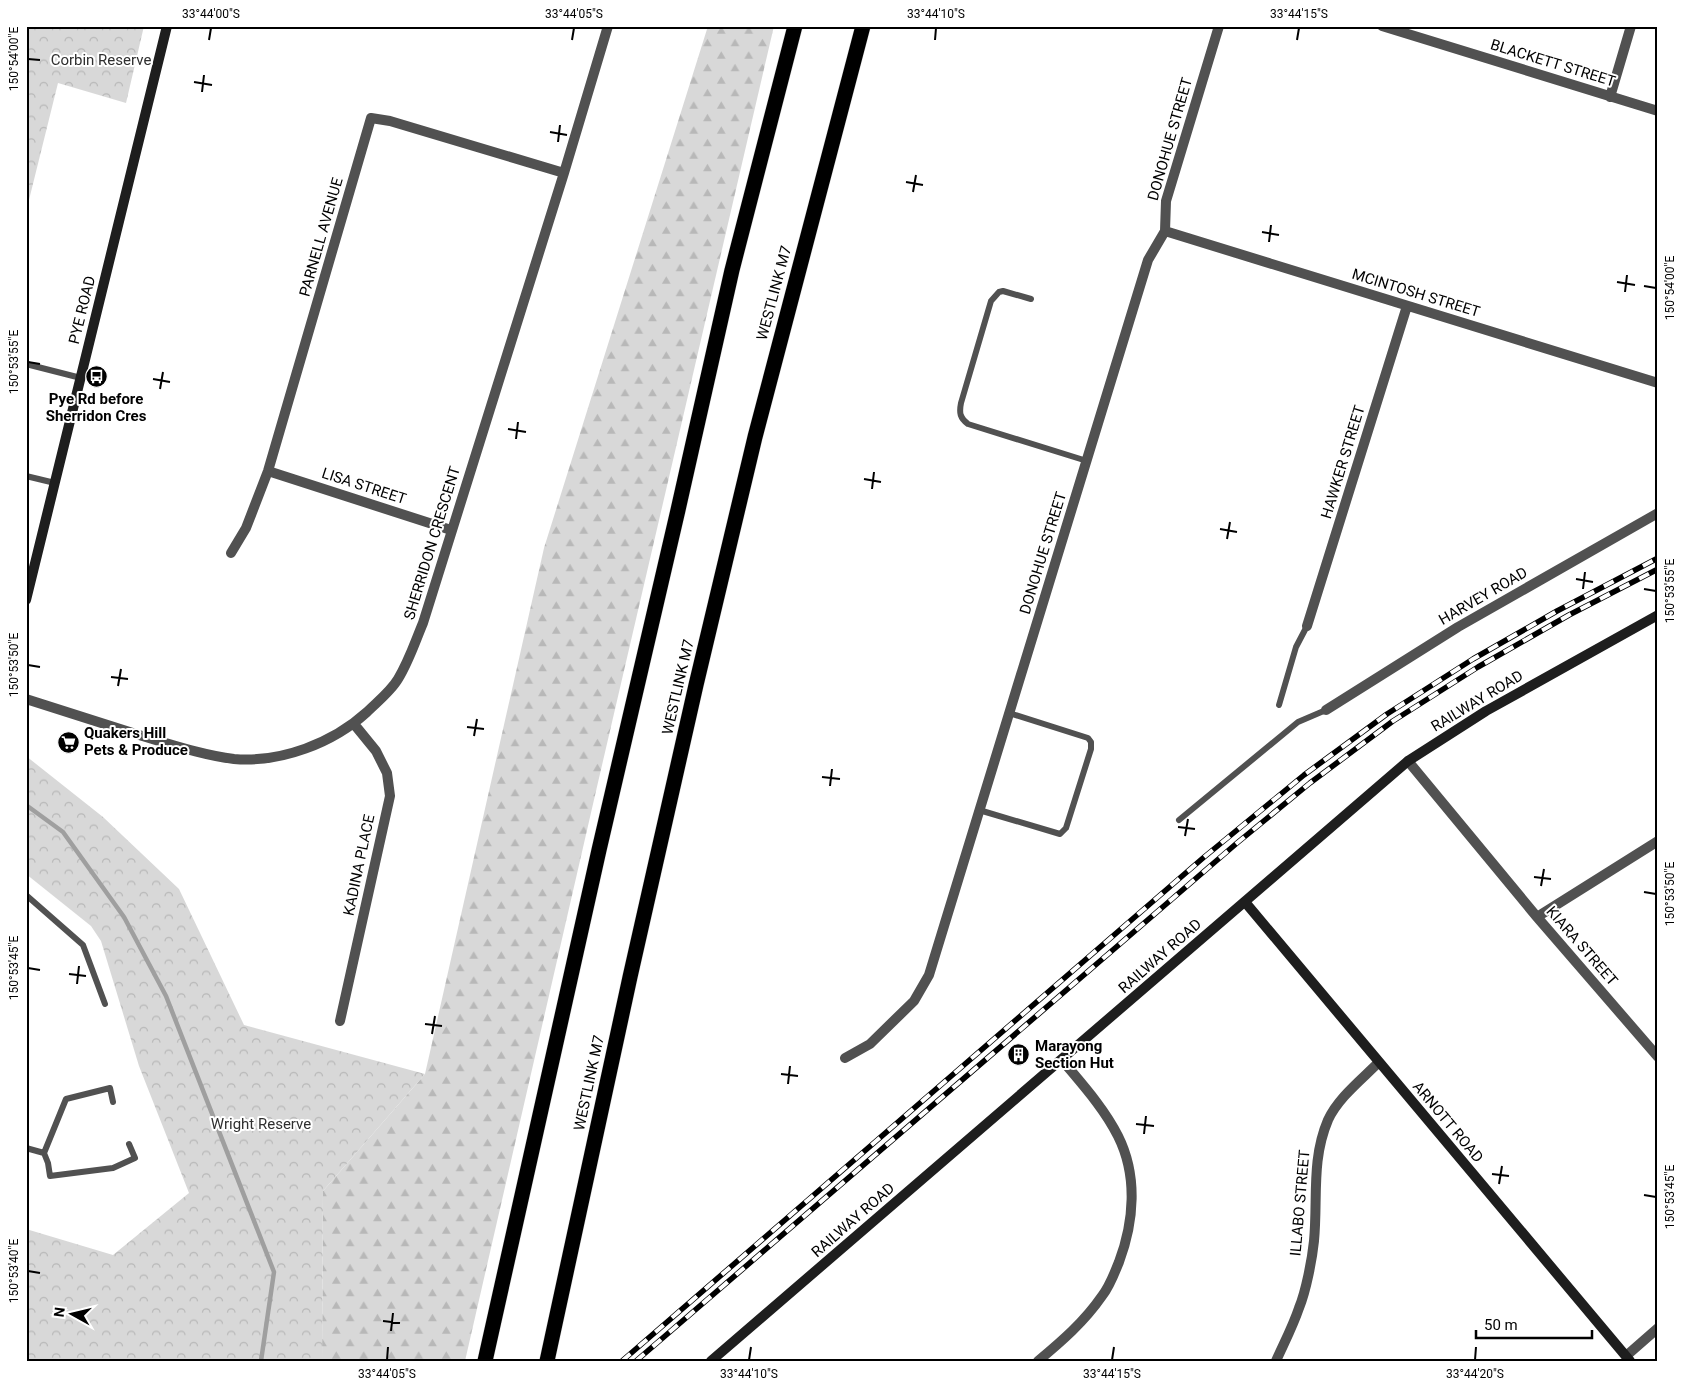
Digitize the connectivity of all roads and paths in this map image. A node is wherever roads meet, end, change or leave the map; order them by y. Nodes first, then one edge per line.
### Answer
1 (167, 26) edge
2 (608, 26) edge
3 (795, 26) edge
4 (863, 26) edge
5 (1219, 26) edge
6 (1382, 26) edge
7 (1631, 26) edge
8 (1610, 97) junction
9 (1658, 111) edge
10 (564, 173) junction
11 (1165, 231) junction
12 (1031, 299) dead end
13 (1407, 306) junction
14 (26, 364) edge
15 (81, 378) junction
16 (1658, 383) edge
17 (1087, 461) junction
18 (268, 471) junction
19 (26, 476) edge
20 (55, 484) junction
21 (1658, 513) edge
22 (451, 530) junction
23 (231, 552) dead end
24 (26, 600) edge
25 (1658, 615) edge
26 (1307, 626) joint
27 (26, 699) edge
28 (1279, 705) dead end
29 (1326, 710) joint
30 (1009, 713) junction
31 (354, 724) junction
32 (1408, 761) junction
33 (980, 810) junction
34 (1180, 820) dead end
35 (1658, 841) edge
36 (26, 896) edge
37 (1245, 902) junction
38 (1537, 916) junction
39 (105, 1004) dead end
40 (340, 1021) dead end
41 (1658, 1056) edge
42 (845, 1058) dead end
43 (1062, 1060) junction
44 (1378, 1063) junction
45 (113, 1102) dead end
46 (129, 1144) dead end
47 (26, 1148) edge
48 (44, 1153) junction
49 (1658, 1328) edge
50 (1628, 1358) edge
51 (485, 1361) edge
52 (547, 1361) edge
53 (711, 1361) edge
54 (1038, 1361) edge
55 (1276, 1361) edge

1 - 15 street, PYE ROAD
2 - 10 street, SHERRIDON CRESCENT
3 - 51 highway
4 - 52 highway, WESTLINK M7
5 - 11 street, DONOHUE STREET
6 - 8 street, BLACKETT STREET
7 - 8 street
8 - 9 street, BLACKETT STREET
10 - 18 street, PARNELL AVENUE
10 - 22 street, SHERRIDON CRESCENT
11 - 13 street, MCINTOSH STREET
11 - 17 street, DONOHUE STREET
12 - 17 lane
13 - 16 street, MCINTOSH STREET
13 - 26 street, HAWKER STREET
14 - 15 lane
15 - 20 street, PYE ROAD
17 - 30 street, DONOHUE STREET
18 - 22 street, LISA STREET
18 - 23 street, PARNELL AVENUE
19 - 20 lane
20 - 24 street, PYE ROAD
21 - 29 street, HARVEY ROAD
22 - 31 street, SHERRIDON CRESCENT
25 - 32 street, RAILWAY ROAD
26 - 28 lane
27 - 31 street, SHERRIDON CRESCENT
29 - 34 lane
30 - 33 street, DONOHUE STREET
30 - 33 lane
31 - 40 street, KADINA PLACE
32 - 37 street, RAILWAY ROAD
32 - 38 street, KIARA STREET
33 - 42 street, DONOHUE STREET
35 - 38 street
36 - 39 lane
37 - 43 street, RAILWAY ROAD
37 - 44 street, ARNOTT ROAD
38 - 41 street, KIARA STREET
43 - 53 street, RAILWAY ROAD
43 - 54 street
44 - 50 street, ARNOTT ROAD
44 - 55 street, ILLABO STREET
45 - 48 lane
46 - 48 lane
47 - 48 lane
49 - 50 street

